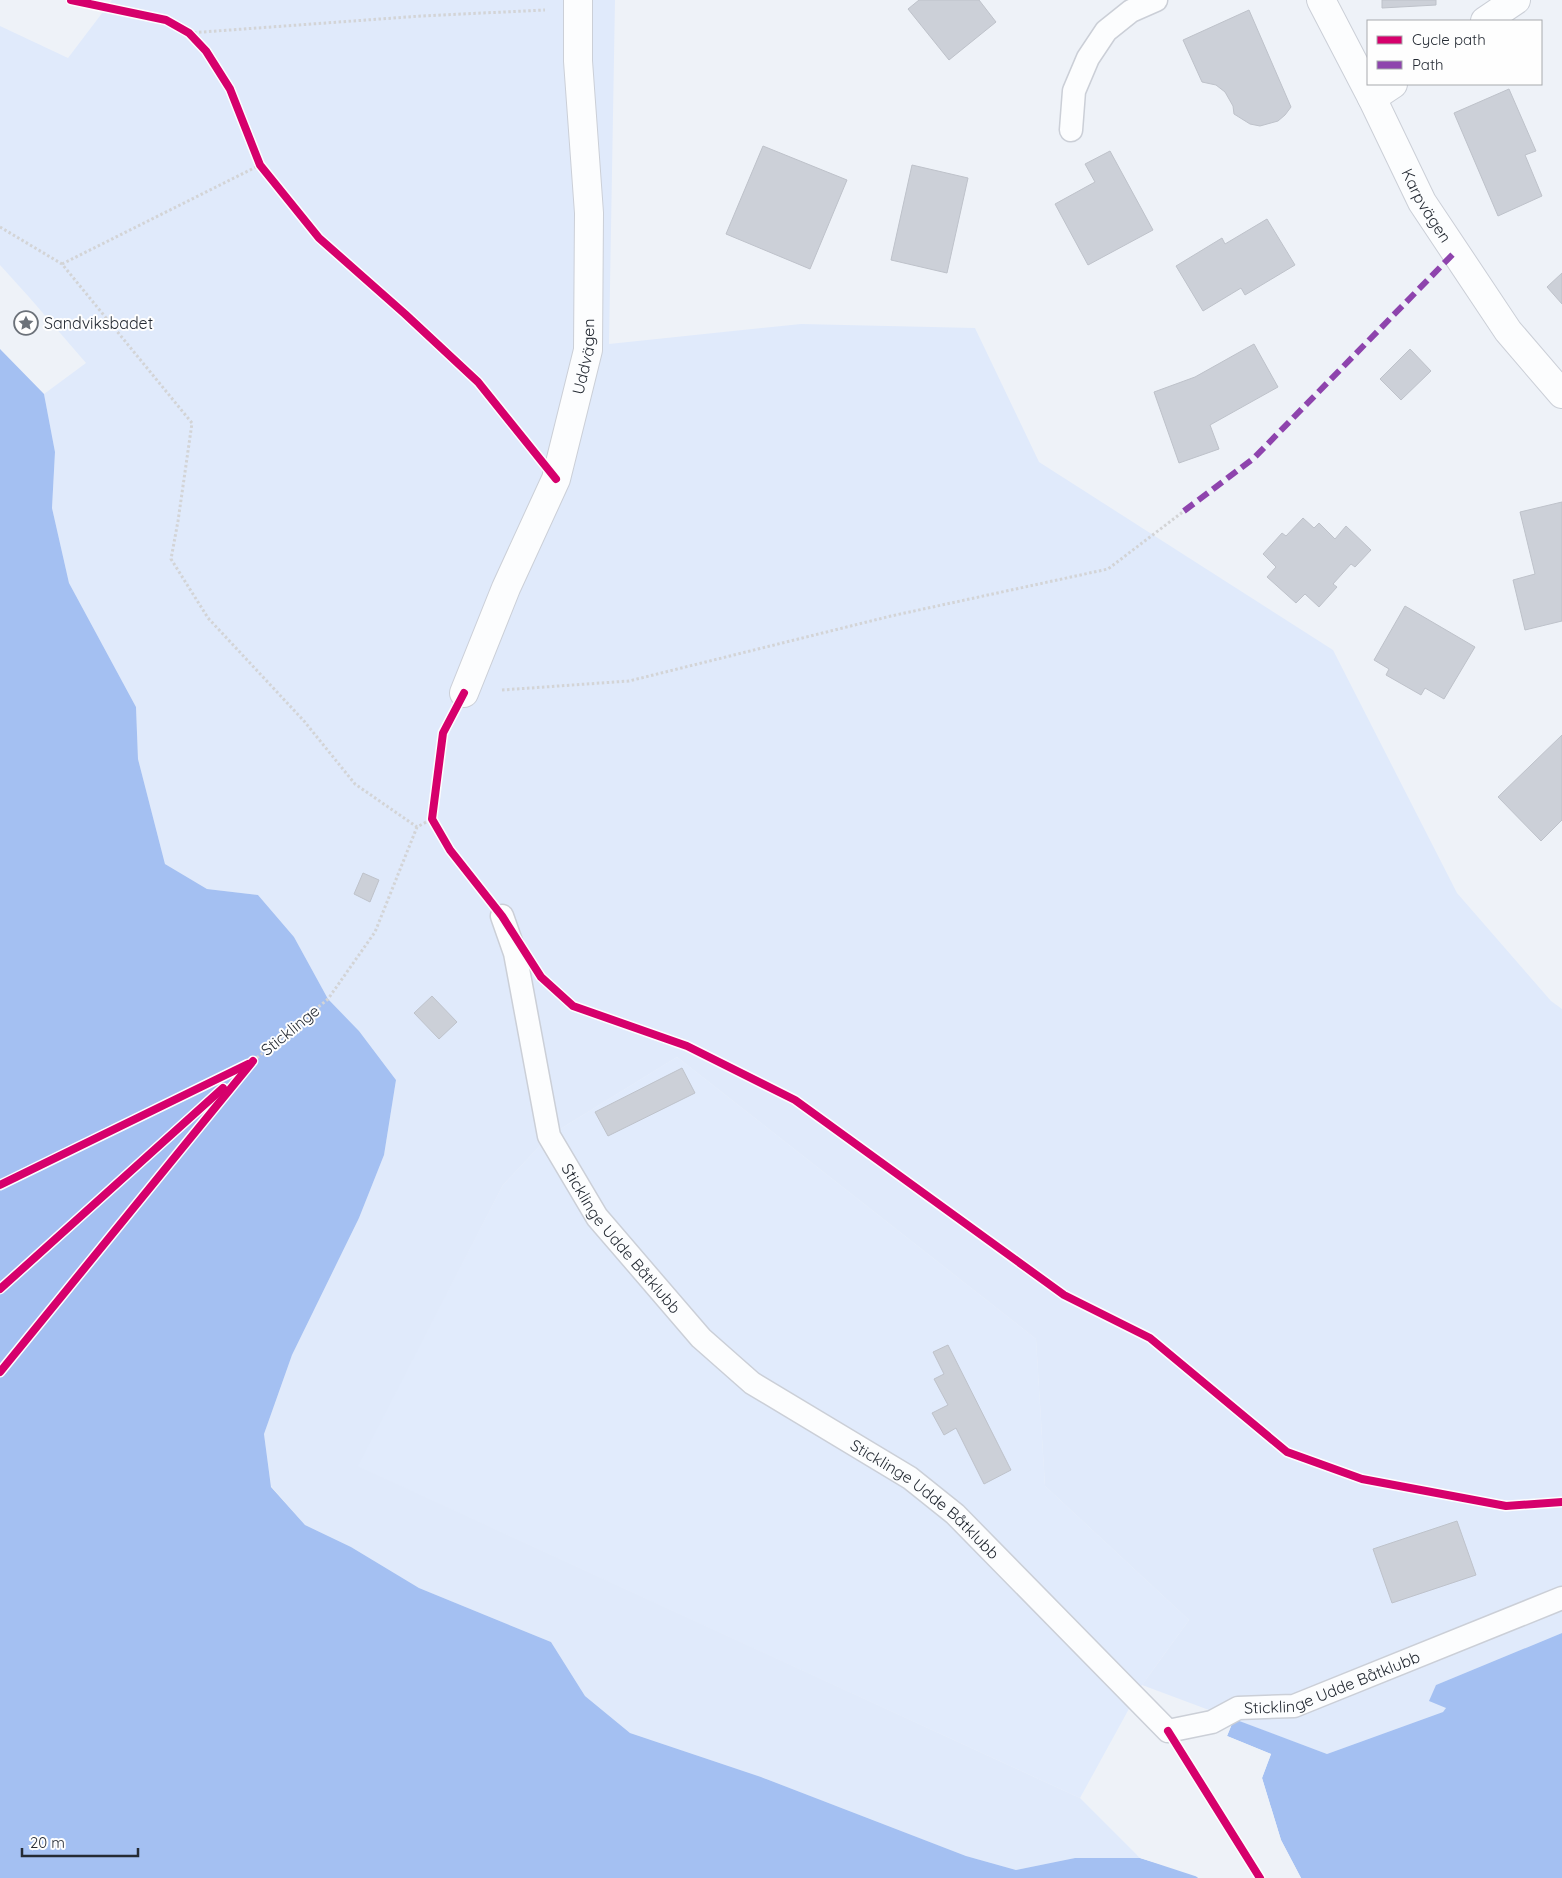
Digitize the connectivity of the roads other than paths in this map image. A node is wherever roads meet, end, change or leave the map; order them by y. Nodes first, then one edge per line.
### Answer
1 (1156, 0) edge
2 (1320, 0) edge
3 (1516, 0) edge
4 (578, 4) edge
5 (1486, 20) edge
6 (1367, 69) edge
7 (1382, 91) edge
8 (1071, 130) dead end
9 (1562, 394) edge
10 (464, 693) road end
11 (502, 916) dead end
12 (1562, 1598) edge

1 - 8 lane
2 - 6 street, Karpvägen
3 - 5 street
4 - 10 street, Uddvägen
7 - 9 street, Karpvägen
11 - 12 lane, Sticklinge Udde Båtklubb

